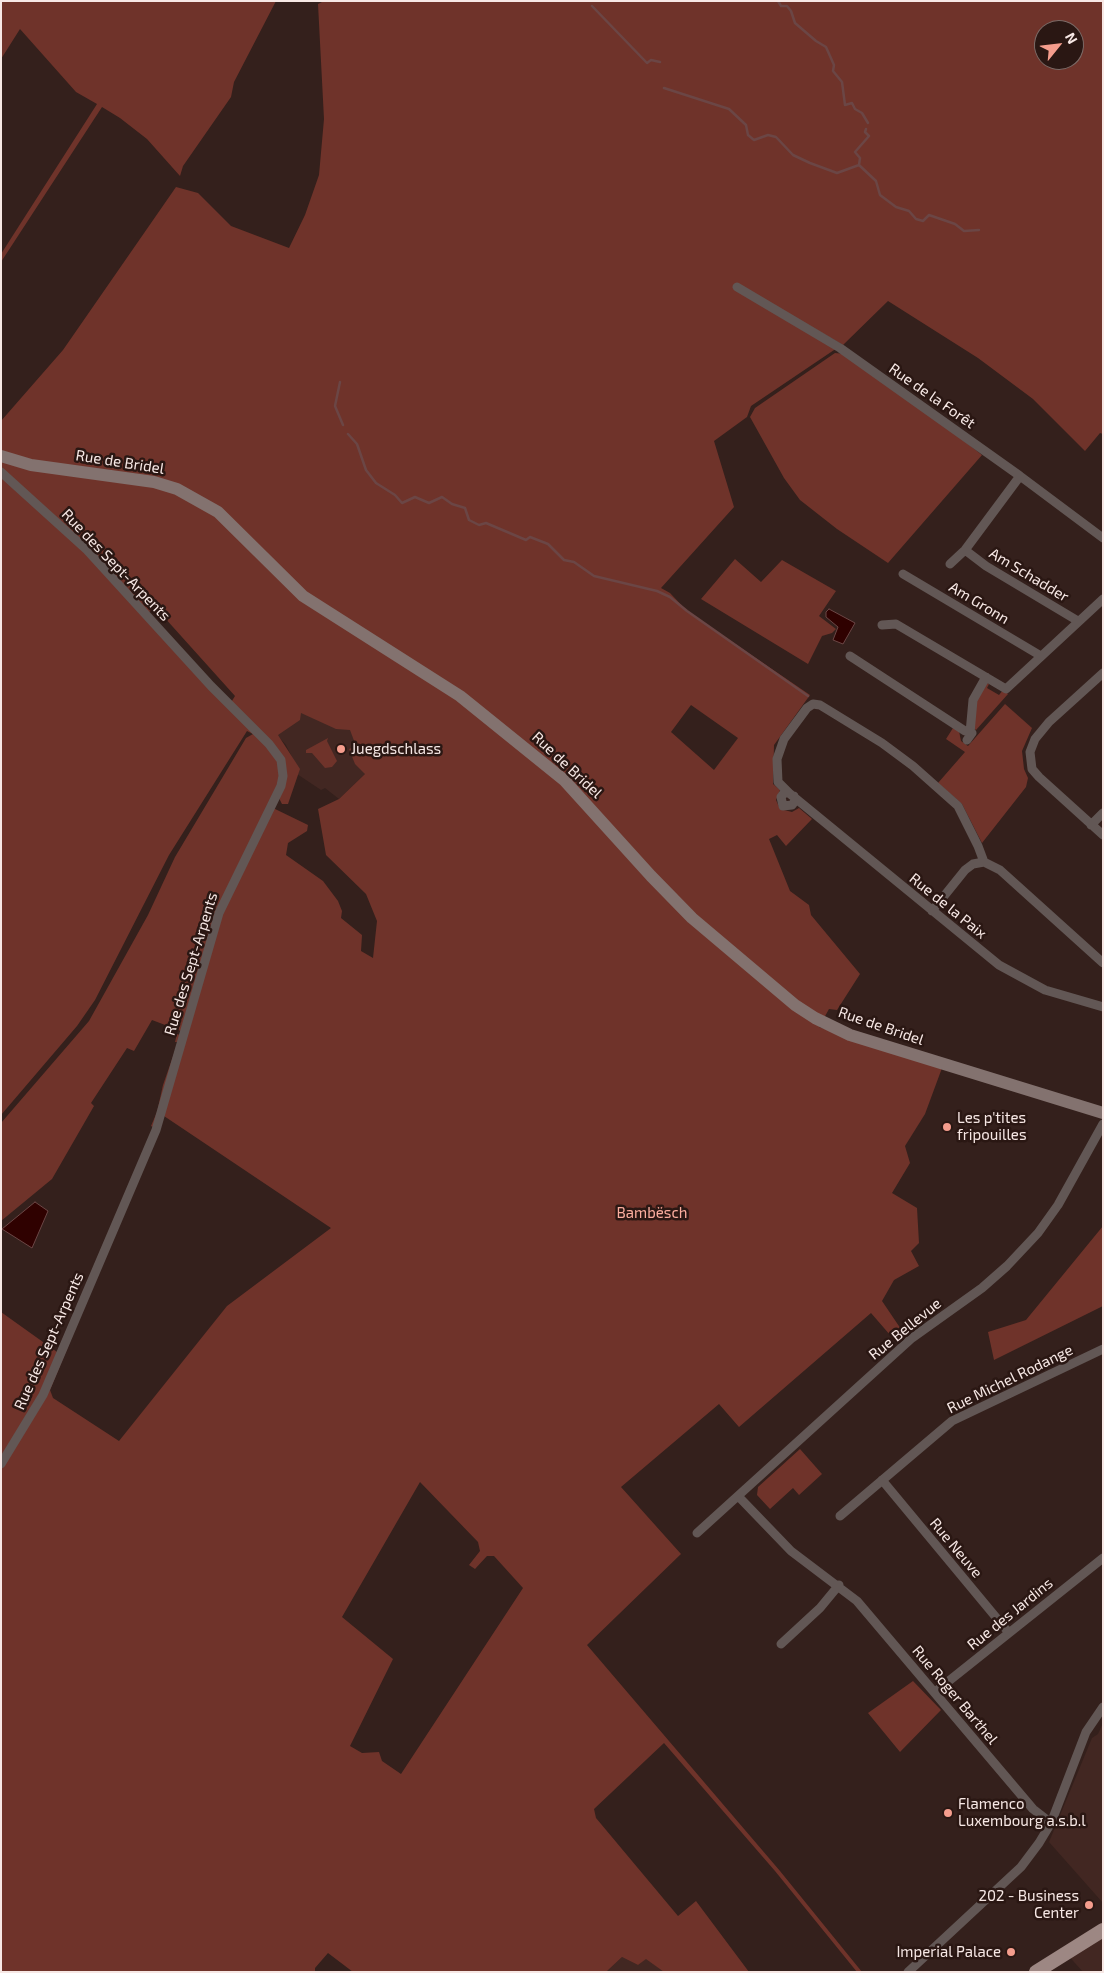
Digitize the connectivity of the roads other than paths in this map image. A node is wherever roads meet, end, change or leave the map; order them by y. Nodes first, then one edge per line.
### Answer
1 (737, 287) dead end
2 (1, 456) edge
3 (1, 472) edge
4 (1020, 476) junction
5 (1103, 538) edge
6 (965, 550) junction
7 (950, 564) dead end
8 (903, 574) dead end
9 (1103, 599) edge
10 (1078, 621) junction
11 (882, 625) dead end
12 (850, 656) dead end
13 (1042, 656) junction
14 (1103, 673) edge
15 (986, 677) junction
16 (1103, 812) edge
17 (1091, 824) junction
18 (1103, 835) edge
19 (984, 862) junction
20 (932, 911) junction
21 (1103, 963) edge
22 (1103, 1007) edge
23 (1103, 1113) edge
24 (1103, 1124) edge
25 (1103, 1349) edge
26 (1, 1464) edge
27 (882, 1480) junction
28 (738, 1496) junction
29 (840, 1516) dead end
30 (697, 1533) dead end
31 (1103, 1558) edge
32 (839, 1585) junction
33 (1009, 1633) junction
34 (781, 1644) dead end
35 (935, 1692) junction
36 (1103, 1707) edge
37 (1051, 1823) junction
38 (1103, 1930) edge
39 (908, 1972) edge
40 (1036, 1972) edge

1 - 4 street, Rue de la Forêt
2 - 23 main road, Rue de Bridel
3 - 26 street, Rue des Sept-Arpents
4 - 5 street, Rue de la Forêt
4 - 6 street, Am Schadder
6 - 7 street, Am Schadder
6 - 10 street, Am Schadder
8 - 13 street, Am Gronn
9 - 10 street
10 - 13 street
11 - 15 street
12 - 15 street
13 - 15 street
14 - 17 street
16 - 17 street
17 - 18 street
19 - 20 street
19 - 20 street, Rue de la Paix
19 - 21 street
20 - 22 street, Rue de la Paix
24 - 28 street, Rue Bellevue
25 - 27 street, Rue Michel Rodange
27 - 29 street, Rue Michel Rodange
27 - 33 street, Rue Neuve
28 - 30 street, Rue Bellevue
28 - 32 street, Rue Roger Barthel
31 - 33 street, Rue des Jardins
32 - 34 street
32 - 35 street, Rue Roger Barthel
33 - 35 street, Rue des Jardins
35 - 37 street, Rue Roger Barthel
36 - 37 street
37 - 39 street
38 - 40 main road

